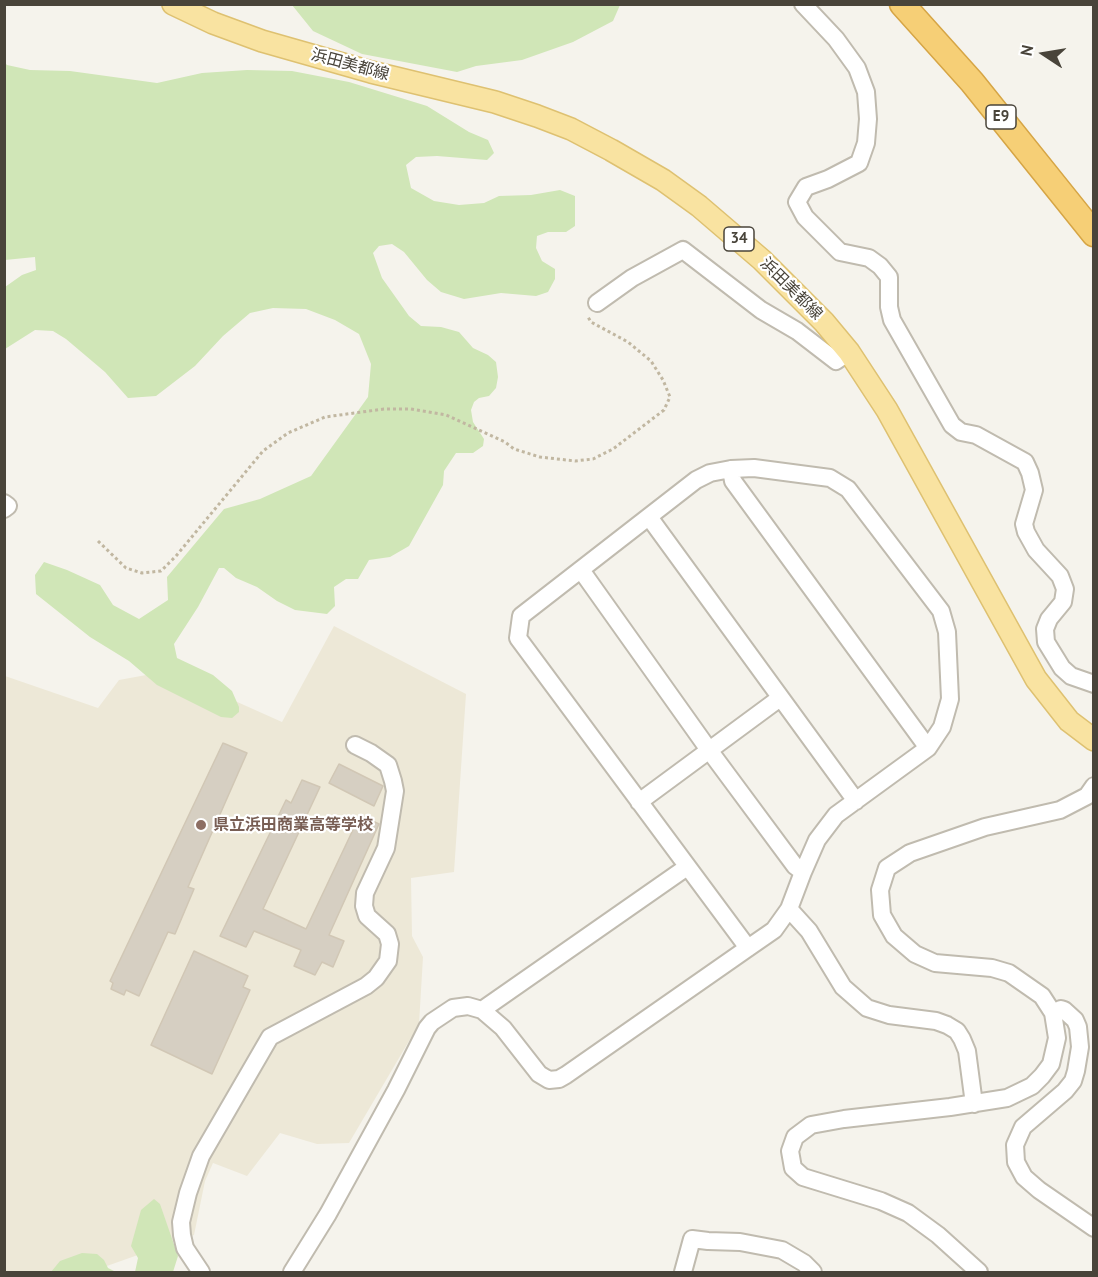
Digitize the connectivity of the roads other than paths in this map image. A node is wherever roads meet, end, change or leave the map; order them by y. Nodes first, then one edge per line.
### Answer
1 (173, 4) edge
2 (803, 4) edge
3 (903, 4) edge
4 (1094, 234) edge
5 (597, 303) road end
6 (849, 352) junction
7 (731, 469) junction
8 (4, 503) edge
9 (4, 509) edge
10 (649, 517) junction
11 (581, 570) junction
12 (1094, 684) edge
13 (780, 698) junction
14 (1094, 740) edge
15 (355, 745) dead end
16 (928, 748) junction
17 (709, 750) junction
18 (1094, 786) edge
19 (856, 801) junction
20 (639, 802) junction
21 (687, 867) junction
22 (803, 872) junction
23 (789, 909) junction
24 (748, 948) junction
25 (482, 1010) junction
26 (1053, 1013) junction
27 (974, 1104) junction
28 (1094, 1228) edge
29 (201, 1272) edge
30 (292, 1272) edge
31 (683, 1272) edge
32 (813, 1272) edge
33 (979, 1272) edge

1 - 6 main road, 浜田美都線 / 34
2 - 12 street
3 - 4 highway, E9
5 - 6 street
6 - 14 main road, 浜田美都線 / 34
7 - 10 street
7 - 16 street
7 - 16 street
8 - 9 street
10 - 11 street
10 - 13 street
11 - 17 street
11 - 20 street
13 - 17 street
13 - 19 street
15 - 29 street
16 - 19 street
17 - 20 street
17 - 22 street
18 - 26 street
19 - 22 street
20 - 21 street
21 - 24 street
21 - 25 street
22 - 23 street
23 - 24 street
23 - 27 street
24 - 25 street
25 - 30 street
26 - 27 street
26 - 28 street
27 - 33 street
31 - 32 street

